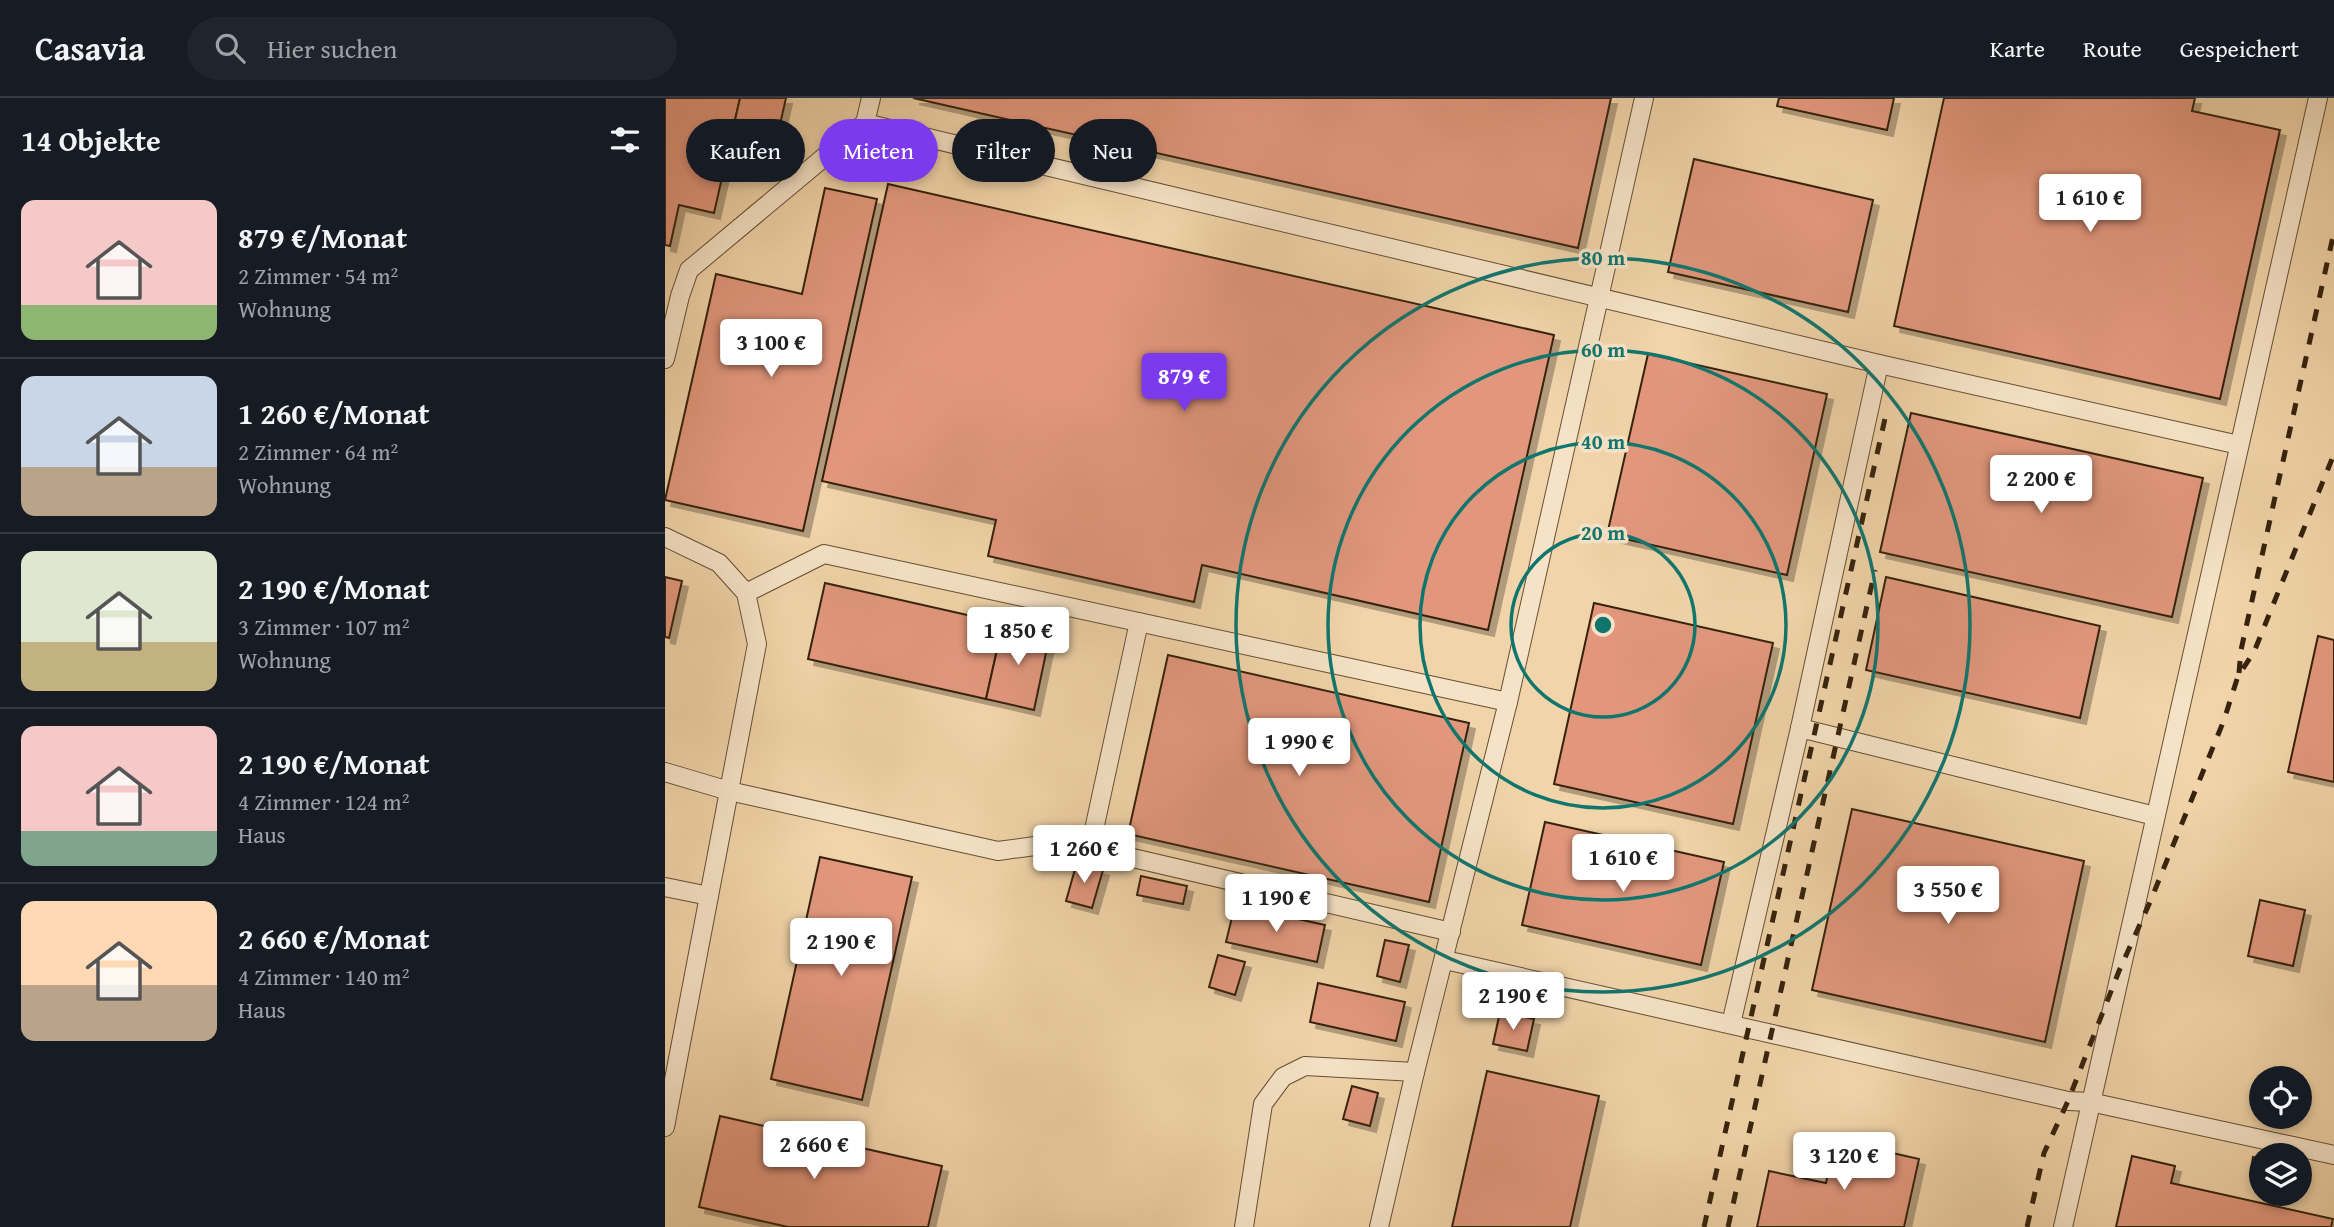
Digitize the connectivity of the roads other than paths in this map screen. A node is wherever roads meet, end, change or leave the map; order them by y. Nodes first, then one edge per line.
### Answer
1 (871, 98) edge
2 (1644, 98) edge
3 (2318, 98) edge
4 (866, 119) edge
5 (938, 140) edge
6 (819, 161) edge
7 (672, 295) edge
8 (1599, 298) junction
9 (665, 359) edge
10 (1879, 364) junction
11 (2239, 444) junction
12 (665, 537) edge
13 (746, 593) junction
14 (1139, 622) junction
15 (1508, 702) junction
16 (1800, 728) junction
17 (665, 772) edge
18 (729, 790) junction
19 (2155, 816) junction
20 (1090, 848) junction
21 (665, 887) edge
22 (709, 896) junction
23 (1451, 932) junction
24 (1445, 960) junction
25 (1731, 1024) junction
26 (1415, 1072) junction
27 (2090, 1102) junction
28 (665, 1127) edge
29 (2334, 1155) edge
30 (1244, 1227) edge
31 (1379, 1227) edge
32 (2063, 1227) edge

1 - 4 lane
2 - 8 lane
3 - 11 lane
5 - 8 lane
6 - 7 lane
7 - 9 lane
8 - 10 lane
8 - 15 lane
10 - 11 lane
10 - 16 lane
11 - 19 lane
12 - 13 lane
13 - 14 lane
13 - 18 lane
14 - 15 lane
14 - 20 lane
15 - 23 lane
16 - 19 lane
16 - 25 lane
17 - 18 lane
18 - 20 lane
18 - 22 lane
19 - 27 lane
20 - 23 lane
21 - 22 lane
22 - 28 lane
23 - 24 lane
24 - 25 lane
24 - 26 lane
25 - 27 lane
26 - 30 lane
26 - 31 lane
27 - 29 lane
27 - 32 lane

